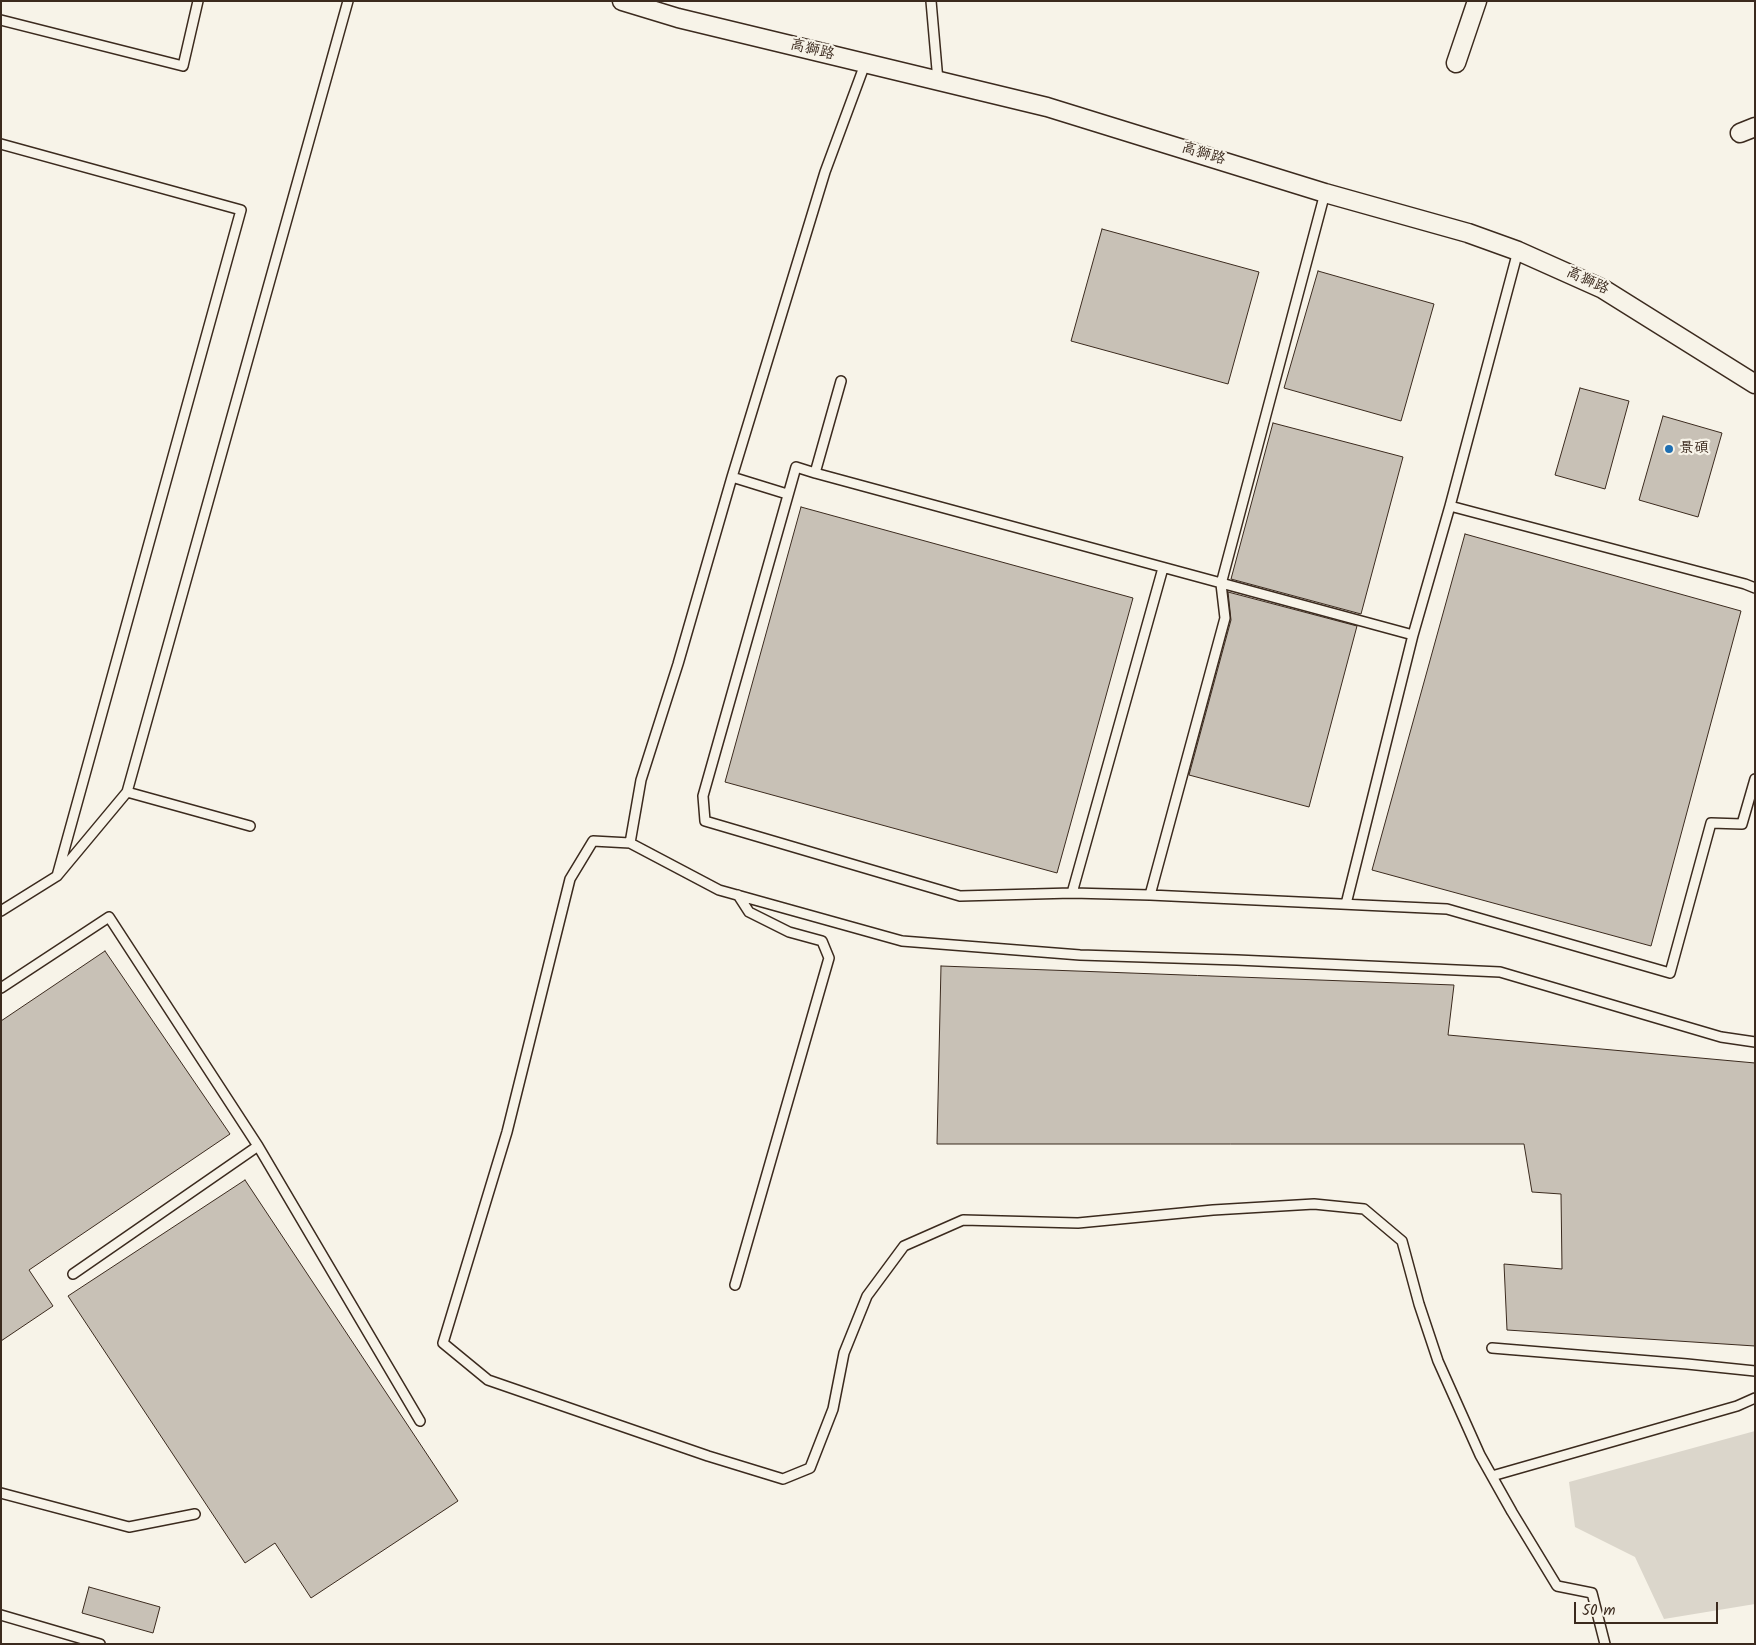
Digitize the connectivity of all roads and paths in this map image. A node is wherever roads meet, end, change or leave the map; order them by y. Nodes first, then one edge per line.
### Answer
1 (198, 1) edge
2 (348, 1) edge
3 (622, 1) edge
4 (931, 1) edge
5 (1476, 1) edge
6 (1, 20) edge
7 (865, 64) junction
8 (1456, 64) dead end
9 (938, 82) junction
10 (1, 144) edge
11 (1326, 193) junction
12 (1518, 251) junction
13 (840, 381) dead end
14 (1755, 384) edge
15 (815, 473) junction
16 (732, 477) junction
17 (787, 494) junction
18 (1450, 506) junction
19 (1163, 568) junction
20 (1221, 584) junction
21 (1755, 588) edge
22 (1413, 636) junction
23 (1755, 779) edge
24 (126, 792) junction
25 (250, 826) dead end
26 (630, 843) junction
27 (57, 876) junction
28 (1072, 893) junction
29 (738, 895) junction
30 (1150, 895) junction
31 (1346, 904) junction
32 (1, 911) edge
33 (1, 988) edge
34 (1755, 1042) edge
35 (258, 1146) junction
36 (73, 1274) dead end
37 (734, 1285) dead end
38 (1492, 1348) dead end
39 (1755, 1371) edge
40 (1755, 1398) edge
41 (420, 1421) dead end
42 (1492, 1476) junction
43 (1, 1493) edge
44 (195, 1514) dead end
45 (1, 1615) edge
46 (100, 1644) edge
47 (1604, 1644) edge

1 - 6 lane
2 - 24 lane
3 - 7 street, 高獅路
4 - 9 lane
5 - 8 street
7 - 9 street, 高獅路
7 - 16 lane
9 - 11 street, 高獅路
10 - 27 lane
11 - 12 street, 高獅路
11 - 20 lane
12 - 14 street, 高獅路
12 - 18 lane
13 - 15 lane
15 - 17 lane
15 - 19 lane
16 - 17 lane
16 - 26 lane
17 - 28 lane
18 - 21 lane
18 - 22 lane
19 - 20 lane
19 - 28 lane
20 - 22 lane
20 - 30 lane
22 - 31 lane
23 - 31 lane
24 - 25 lane
24 - 27 lane
26 - 29 lane
26 - 42 lane
27 - 32 lane
28 - 30 lane
29 - 34 lane
29 - 37 lane
30 - 31 lane
33 - 35 lane
35 - 36 lane
35 - 41 lane
38 - 39 lane
40 - 42 lane
42 - 47 lane
43 - 44 lane
45 - 46 lane

